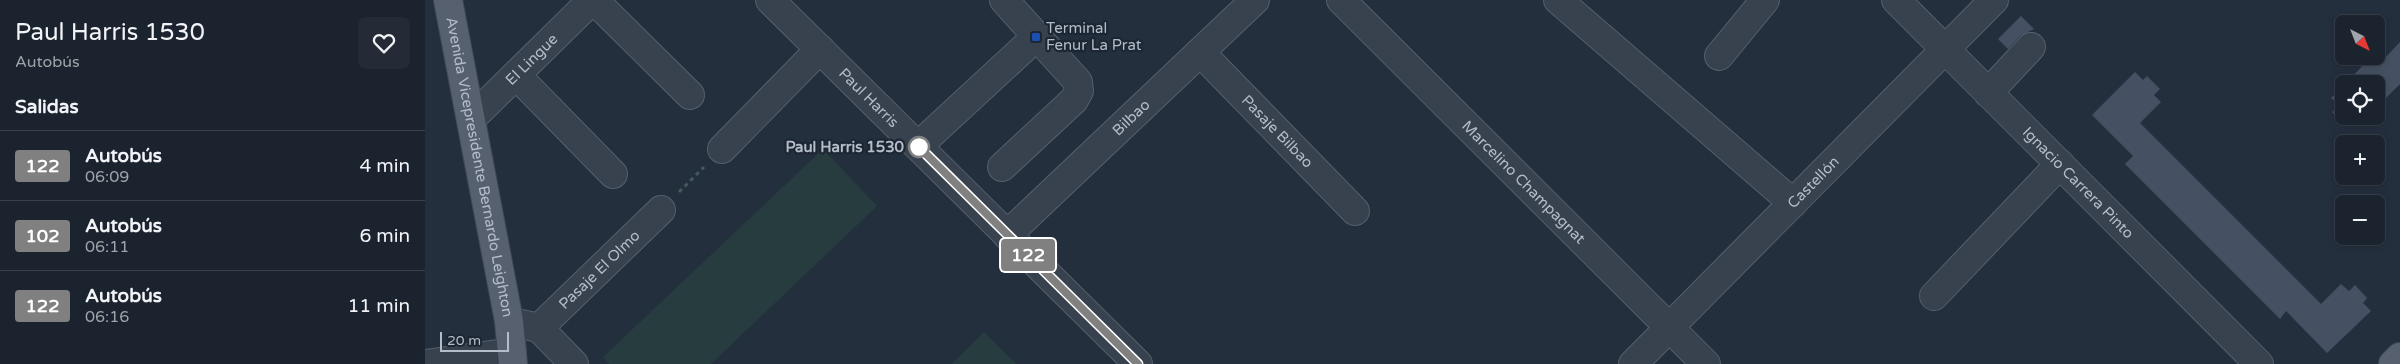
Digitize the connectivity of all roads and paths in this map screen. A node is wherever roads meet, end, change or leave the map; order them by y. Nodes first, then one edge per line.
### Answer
1 (448, 0) edge
2 (593, 0) edge
3 (770, 0) edge
4 (1004, 0) edge
5 (1255, 0) edge
6 (1341, 0) edge
7 (1557, 0) edge
8 (1765, 0) edge
9 (1895, 0) edge
10 (1994, 0) edge
11 (1036, 37) junction
12 (2031, 47) dead end
13 (820, 50) junction
14 (1946, 51) junction
15 (1200, 52) junction
16 (1719, 56) dead end
17 (516, 75) junction
18 (1988, 93) junction
19 (690, 94) dead end
20 (471, 119) junction
21 (918, 146) junction
22 (722, 149) joint
23 (2060, 164) junction
24 (1002, 167) dead end
25 (613, 174) dead end
26 (1793, 203) junction
27 (661, 210) joint
28 (1355, 211) dead end
29 (1007, 235) junction
30 (1934, 296) dead end
31 (509, 321) junction
32 (1669, 327) junction
33 (539, 328) junction
34 (2400, 356) edge
35 (512, 358) edge
36 (426, 364) edge
37 (574, 364) edge
38 (1138, 364) edge
39 (1633, 364) edge
40 (1706, 364) edge
41 (2259, 364) edge
42 (2393, 364) edge

1 - 20 main road, Avenida Vicepresidente Bernardo Leighton
2 - 17 street, El Lingue
2 - 19 street
3 - 13 street, Paul Harris
4 - 11 street
5 - 15 street, Bilbao
6 - 32 street, Marcelino Champagnat
7 - 26 street
8 - 16 street
9 - 14 street, Ignacio Carrera Pinto
10 - 14 street, Castellón
11 - 21 street
11 - 24 street
12 - 18 street
13 - 21 street, Paul Harris
13 - 22 street
14 - 18 street, Ignacio Carrera Pinto
14 - 26 street, Castellón
15 - 28 street, Pasaje Bilbao
15 - 29 street, Bilbao
17 - 20 street, El Lingue
17 - 25 street
18 - 23 street, Ignacio Carrera Pinto
20 - 31 main road, Avenida Vicepresidente Bernardo Leighton
21 - 29 street, Paul Harris
22 - 27 path
23 - 30 street
23 - 41 street, Ignacio Carrera Pinto
26 - 32 street, Castellón
27 - 33 street, Pasaje El Olmo
29 - 38 street, Paul Harris
31 - 33 street
31 - 35 main road, Avenida Vicepresidente Bernardo Leighton
32 - 39 street, Castellón
32 - 40 street, Marcelino Champagnat
33 - 37 street
34 - 42 main road
35 - 36 street

